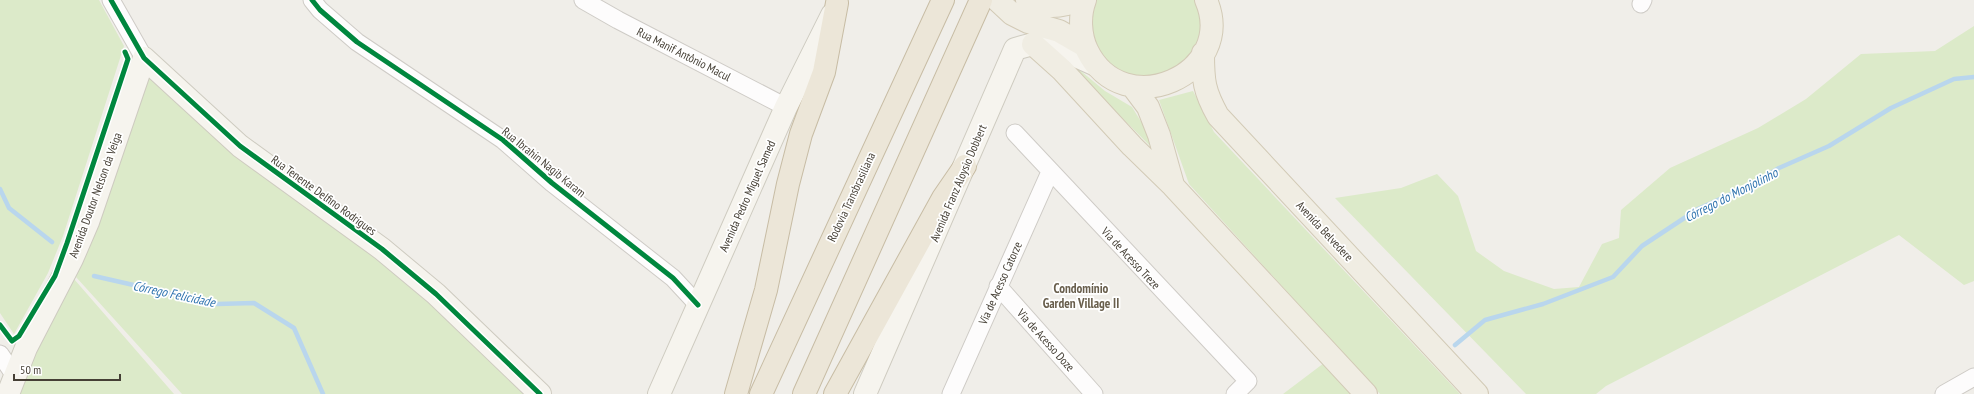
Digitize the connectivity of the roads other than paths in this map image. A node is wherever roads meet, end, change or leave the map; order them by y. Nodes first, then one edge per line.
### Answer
1 (111, 0) edge
2 (312, 0) edge
3 (583, 0) edge
4 (943, 0) edge
5 (981, 0) edge
6 (1028, 0) edge
7 (1077, 0) edge
8 (1085, 0) edge
9 (1206, 0) edge
10 (838, 2) edge
11 (1005, 7) edge
12 (1033, 44) junction
13 (1085, 46) junction
14 (1203, 53) junction
15 (144, 58) junction
16 (1096, 64) junction
17 (1133, 87) junction
18 (786, 107) junction
19 (1015, 133) dead end
20 (965, 166) junction
21 (1050, 172) junction
22 (1173, 186) junction
23 (998, 286) junction
24 (698, 305) junction
25 (0, 354) edge
26 (1974, 377) edge
27 (12, 385) edge
28 (540, 394) edge
29 (659, 394) edge
30 (736, 394) edge
31 (761, 394) edge
32 (804, 394) edge
33 (835, 394) edge
34 (865, 394) edge
35 (951, 394) edge
36 (1094, 394) edge
37 (1235, 394) edge
38 (1366, 394) edge
39 (1477, 394) edge
40 (1944, 394) edge

1 - 15 street, Rua Tenente Delfino Rodrigues
2 - 24 street, Rua Ibrahin Nagib Karam
3 - 18 street, Rua Manif Antônio Macul
4 - 31 highway, Rodovia Transbrasiliana
5 - 32 highway
6 - 7 main road
8 - 13 main road
9 - 14 main road
10 - 18 main road, Avenida Pedro Miguel Samed
10 - 30 highway
11 - 13 main road
12 - 16 main road
12 - 20 main road, Avenida Franz Aloysio Dobbert
12 - 22 main road
13 - 16 main road
14 - 17 main road
14 - 39 main road, Avenida Belvedere
15 - 27 main road, Avenida Doutor Nelson da Veiga
15 - 28 main road, Rua Tenente Delfino Rodrigues
16 - 17 main road
17 - 22 main road
18 - 24 main road, Avenida Pedro Miguel Samed
19 - 21 street, Via de Acesso Treze
20 - 33 highway
20 - 34 main road, Avenida Franz Aloysio Dobbert
21 - 23 street, Via de Acesso Catorze
21 - 37 street, Via de Acesso Treze
22 - 38 main road
23 - 35 street, Via de Acesso Catorze
23 - 36 street, Via de Acesso Doze
24 - 29 main road, Avenida Pedro Miguel Samed
25 - 27 street
26 - 40 street

